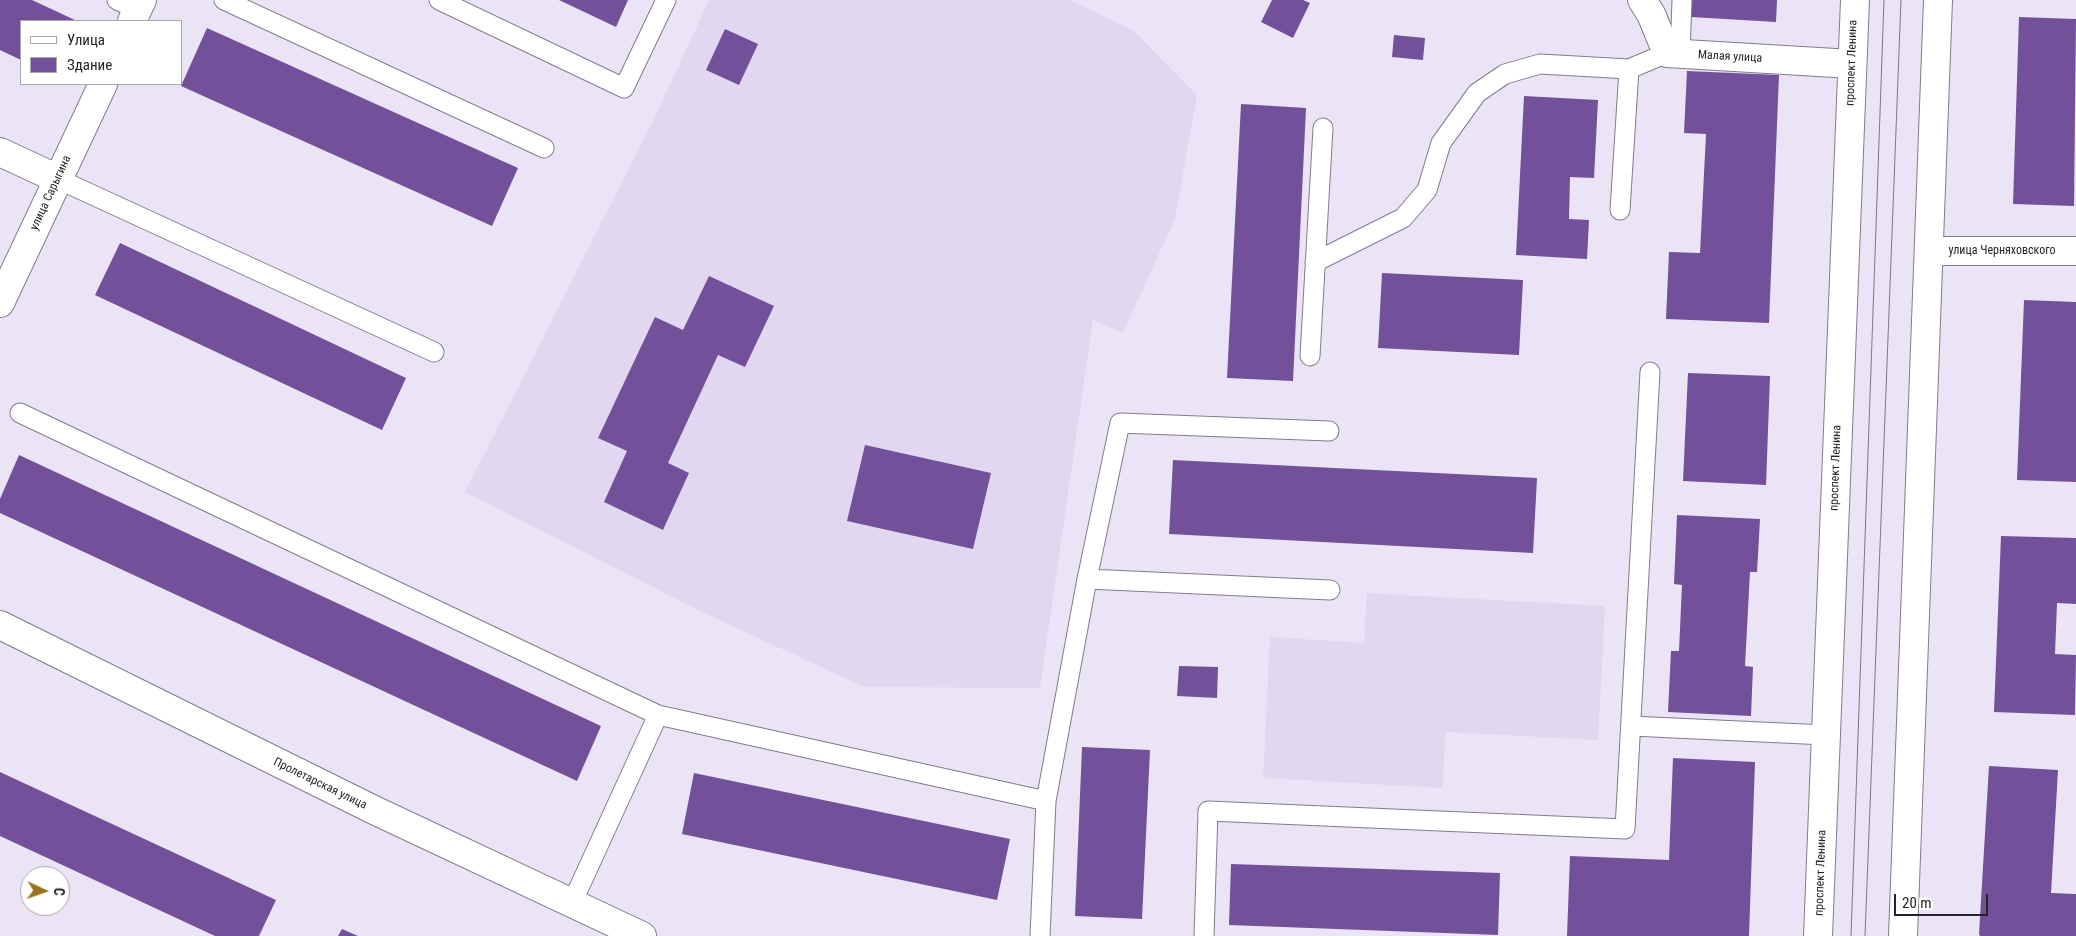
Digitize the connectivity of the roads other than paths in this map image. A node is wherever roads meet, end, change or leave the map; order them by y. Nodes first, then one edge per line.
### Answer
1 (224, 0) edge
2 (439, 0) edge
3 (666, 0) edge
4 (1642, 0) edge
5 (1682, 0) edge
6 (1855, 0) edge
7 (1938, 0) edge
8 (1673, 54) junction
9 (1852, 64) junction
10 (1629, 69) junction
11 (103, 85) edge
12 (1322, 128) dead end
13 (544, 148) dead end
14 (0, 152) edge
15 (58, 179) junction
16 (1620, 210) dead end
17 (1929, 251) junction
18 (2076, 251) edge
19 (1315, 262) junction
20 (0, 303) edge
21 (434, 352) dead end
22 (1310, 356) dead end
23 (1650, 372) dead end
24 (20, 413) dead end
25 (1329, 430) dead end
26 (1086, 579) junction
27 (1330, 590) dead end
28 (0, 625) edge
29 (658, 715) junction
30 (1631, 726) junction
31 (1826, 735) junction
32 (1046, 801) junction
33 (572, 903) junction
34 (642, 936) edge
35 (1040, 936) edge
36 (1204, 936) edge
37 (1818, 936) edge
38 (1903, 936) edge

1 - 13 lane
2 - 3 lane
4 - 8 main road
5 - 8 lane
6 - 9 main road, проспект Ленина
7 - 17 main road
8 - 9 main road, Малая улица
8 - 10 lane
9 - 31 main road, проспект Ленина
10 - 16 lane
10 - 19 lane
11 - 15 main road, улица Сарыгина
12 - 19 lane
14 - 15 main road
15 - 20 main road, улица Сарыгина
15 - 21 lane
17 - 18 main road, улица Черняховского
17 - 38 main road
19 - 22 lane
23 - 30 lane
24 - 29 lane
25 - 26 lane
26 - 27 lane
26 - 32 lane
28 - 33 main road, Пролетарская улица
29 - 32 lane
29 - 33 lane
30 - 31 lane
30 - 36 lane
31 - 37 main road, проспект Ленина
32 - 35 lane
33 - 34 main road, Пролетарская улица

